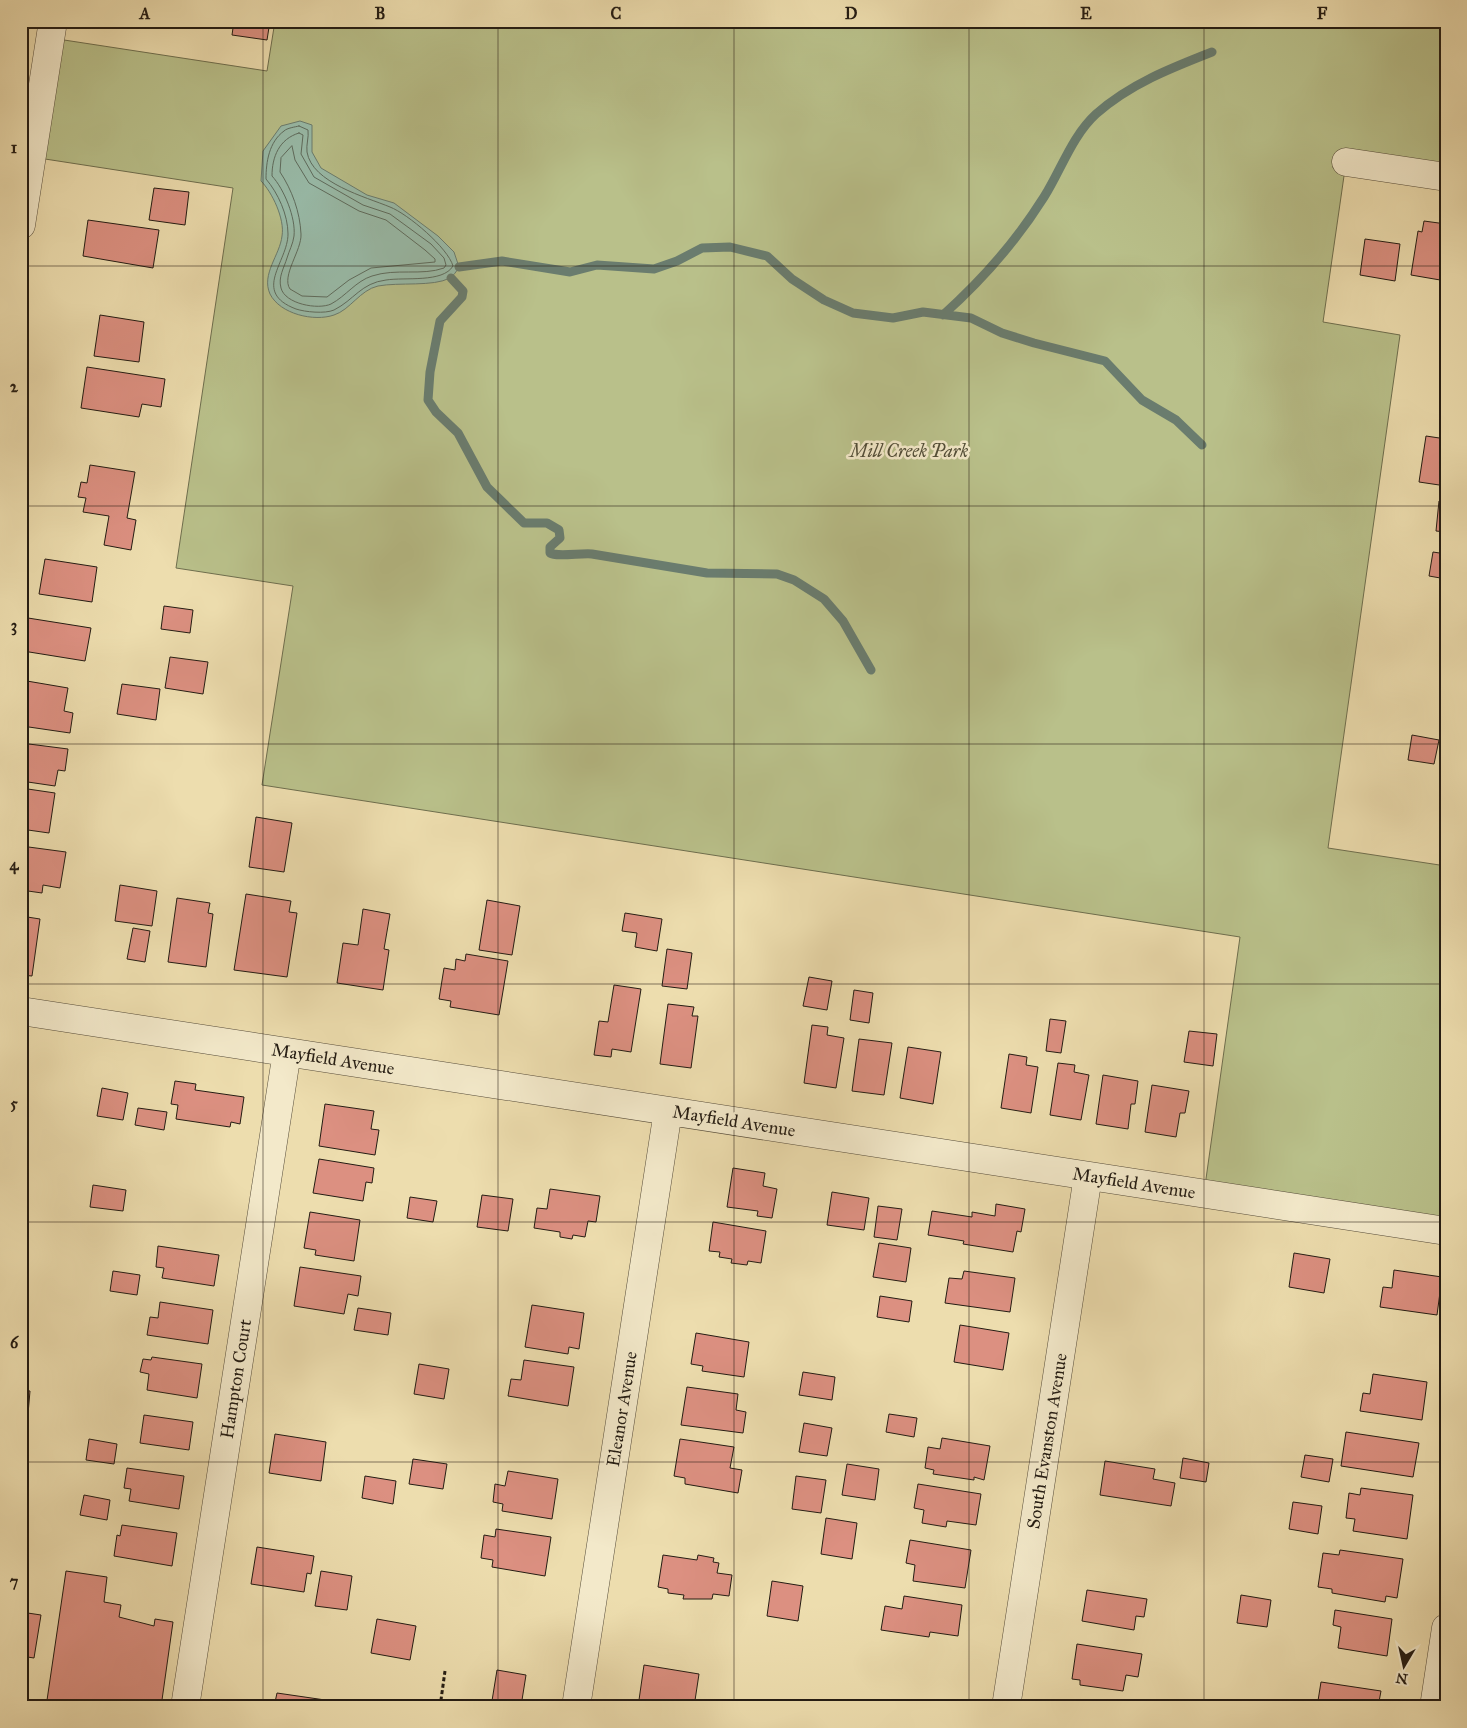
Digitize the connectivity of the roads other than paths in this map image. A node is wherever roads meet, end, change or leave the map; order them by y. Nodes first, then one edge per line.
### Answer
1 (53, 21) edge
2 (1346, 162) dead end
3 (1446, 177) edge
4 (21, 225) edge
5 (21, 1011) edge
6 (287, 1052) junction
7 (668, 1110) junction
8 (1088, 1176) junction
9 (1446, 1231) edge
10 (1446, 1628) edge
11 (185, 1707) edge
12 (576, 1707) edge
13 (1006, 1707) edge
14 (1434, 1707) edge

1 - 4 street
2 - 3 street
5 - 6 street, Mayfield Avenue
6 - 7 street, Mayfield Avenue
6 - 11 street, Hampton Court
7 - 8 street, Mayfield Avenue
7 - 12 street, Eleanor Avenue
8 - 9 street, Mayfield Avenue
8 - 13 street, South Evanston Avenue
10 - 14 street

